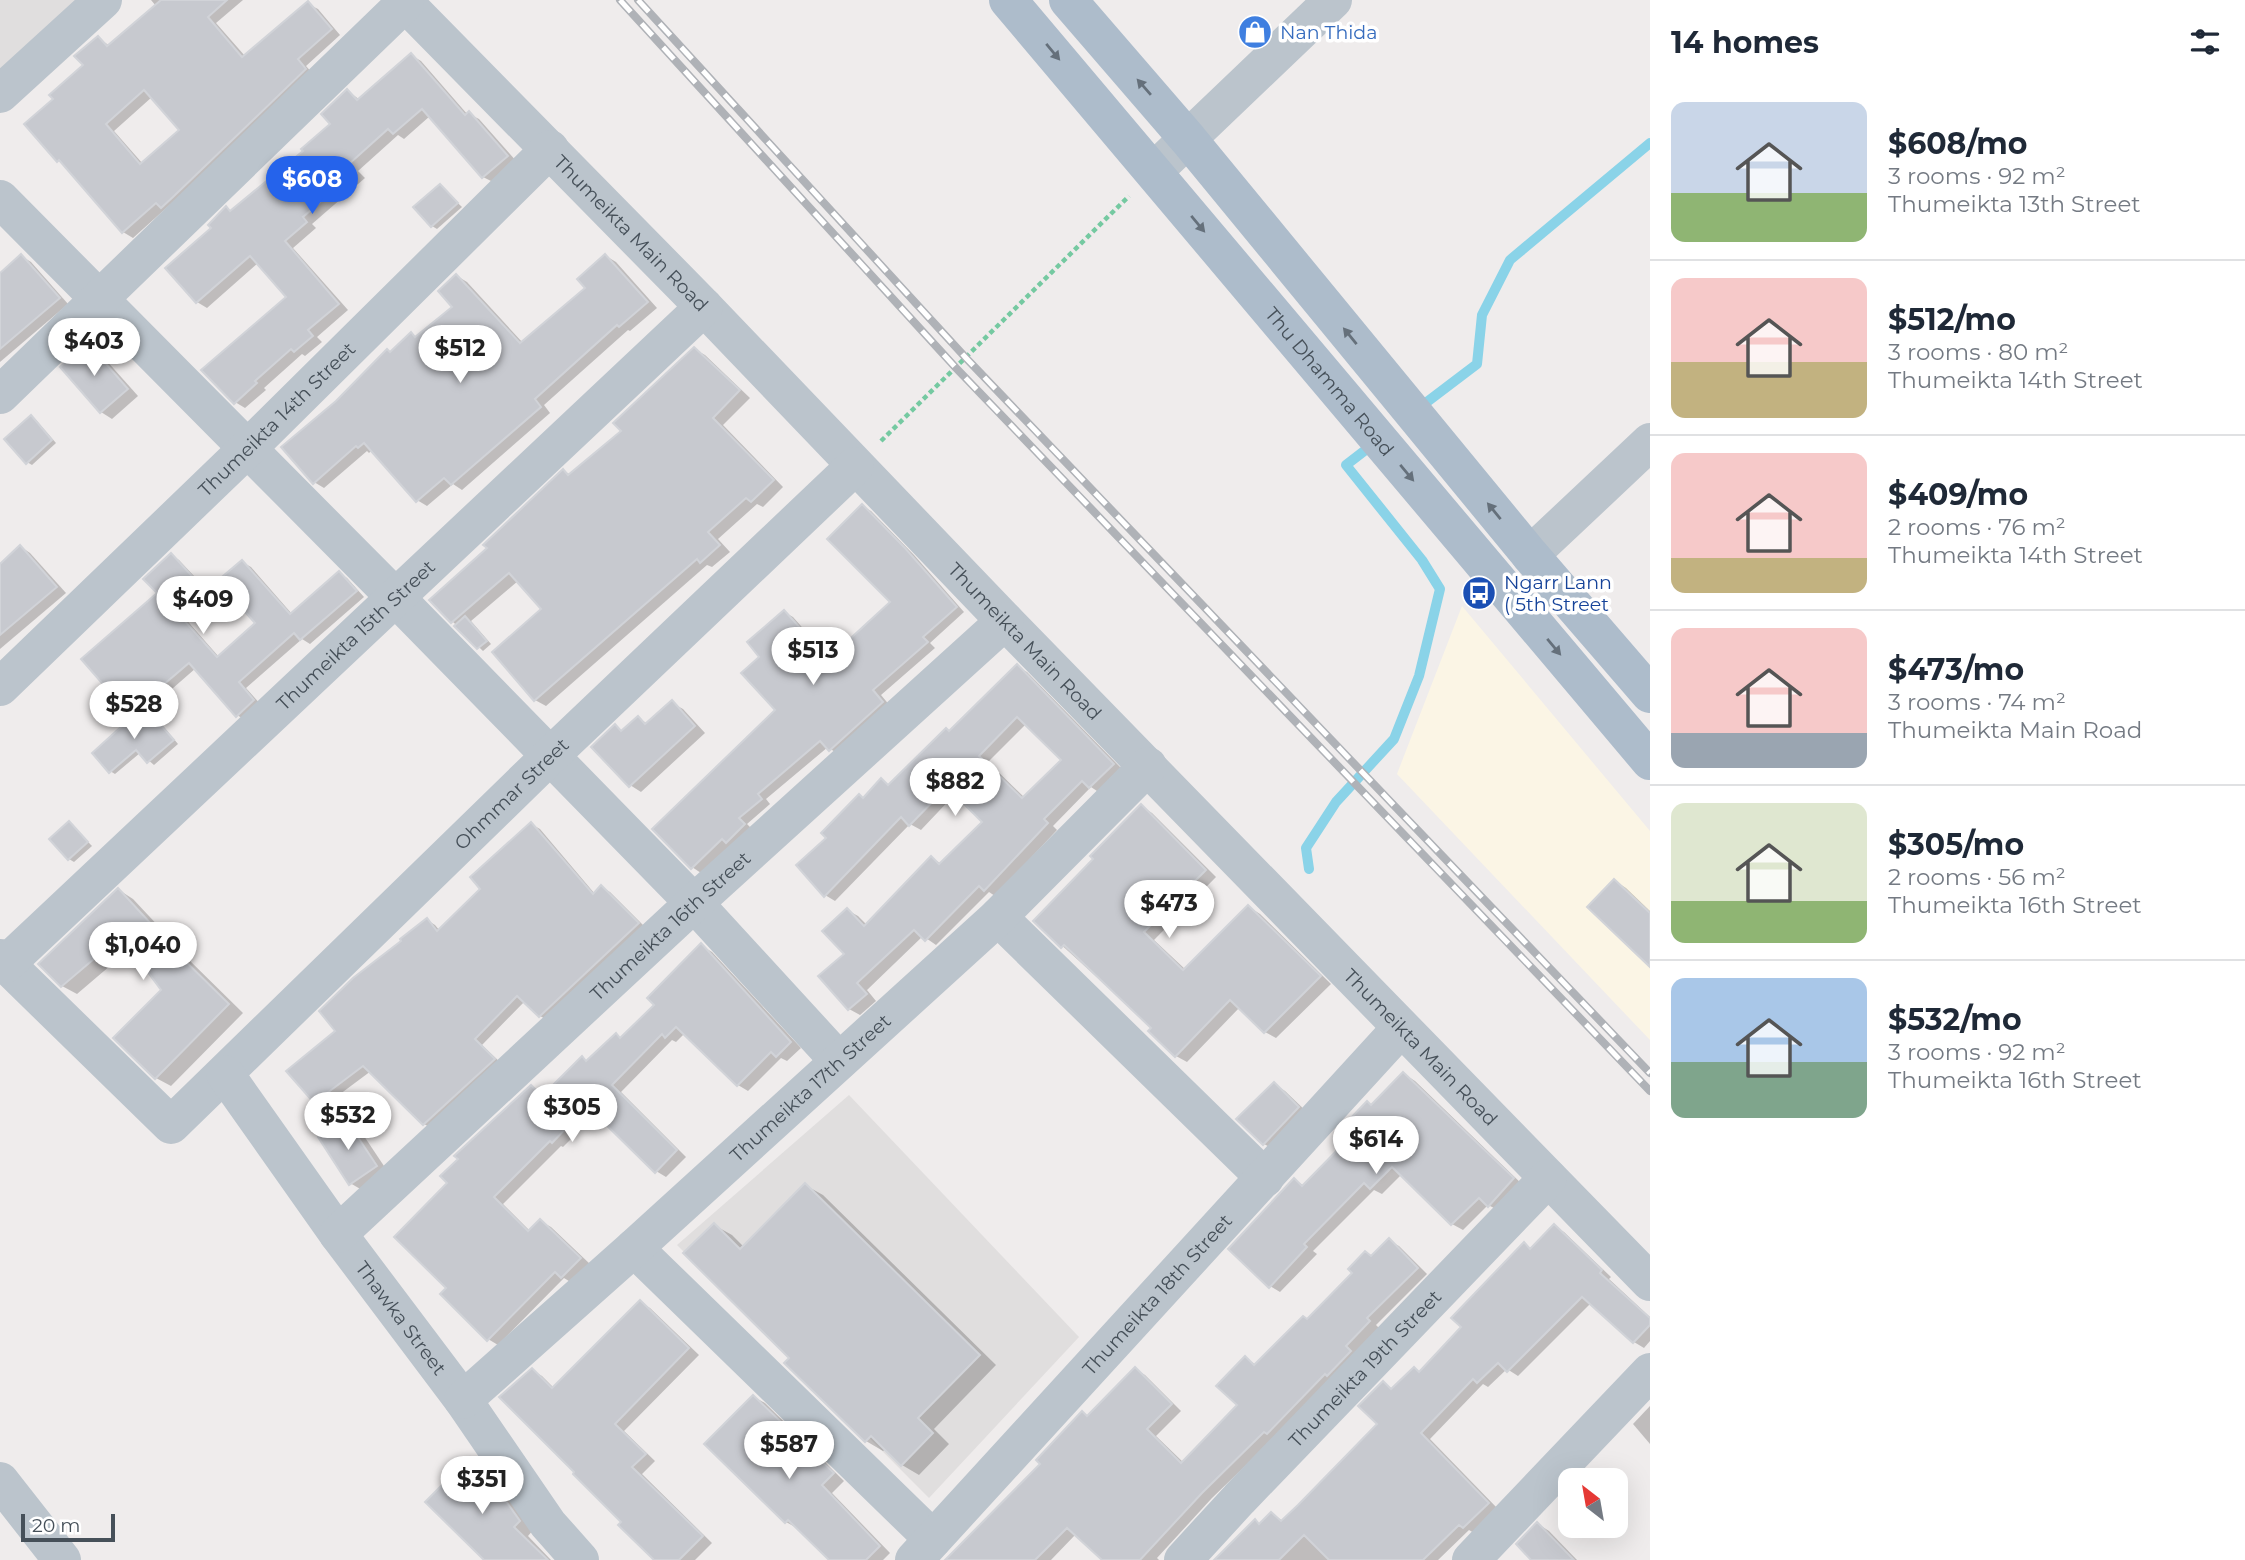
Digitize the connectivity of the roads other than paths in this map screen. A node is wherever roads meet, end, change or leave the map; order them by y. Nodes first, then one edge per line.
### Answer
1 (103, 0) edge
2 (1009, 0) edge
3 (1068, 0) edge
4 (1333, 0) edge
5 (403, 1) edge
6 (0, 94) edge
7 (1188, 139) junction
8 (550, 149) junction
9 (1154, 172) junction
10 (0, 199) edge
11 (99, 299) junction
12 (704, 307) junction
13 (0, 394) edge
14 (1650, 442) edge
15 (248, 448) junction
16 (855, 466) junction
17 (1530, 555) junction
18 (396, 597) junction
19 (1005, 621) junction
20 (0, 687) edge
21 (1650, 694) edge
22 (550, 756) junction
23 (1650, 761) edge
24 (1148, 766) junction
25 (694, 903) junction
26 (998, 917) junction
27 (3, 961) edge
28 (1401, 1028) junction
29 (839, 1060) junction
30 (225, 1074) junction
31 (1265, 1178) junction
32 (1548, 1178) junction
33 (338, 1234) junction
34 (634, 1248) junction
35 (1650, 1282) edge
36 (1650, 1372) edge
37 (463, 1399) junction
38 (0, 1480) edge
39 (923, 1550) edge
40 (62, 1560) edge
41 (580, 1560) edge
42 (1184, 1560) edge
43 (1471, 1560) edge

1 - 6 street
2 -> 9 main road, Thu Dhamma Road
7 -> 3 main road
4 - 7 street
5 - 8 street, Thumeikta Main Road
5 - 11 street
7 - 9 street
17 -> 7 main road
8 - 12 street, Thumeikta Main Road
8 - 15 street, Thumeikta 14th Street
9 -> 23 main road, Thu Dhamma Road
10 - 11 street
11 - 13 street
11 - 15 street
12 - 16 street, Thumeikta Main Road
12 - 18 street, Thumeikta 15th Street
14 - 17 street
15 - 18 street
15 - 20 street, Thumeikta 14th Street
16 - 19 street, Thumeikta Main Road
16 - 22 street, Ohmmar Street
17 - 21 main road
18 - 22 street
18 - 27 street, Thumeikta 15th Street
19 - 24 street, Thumeikta Main Road
19 - 25 street, Thumeikta 16th Street
22 - 25 street
22 - 30 street, Ohmmar Street
24 - 26 street, Thumeikta 17th Street
24 - 28 street, Thumeikta Main Road
25 - 29 street
25 - 33 street, Thumeikta 16th Street
26 - 29 street, Thumeikta 17th Street
26 - 31 street
27 - 30 street, Ohmmar Street
28 - 31 street, Thumeikta 18th Street
28 - 32 street, Thumeikta Main Road
29 - 34 street, Thumeikta 17th Street
30 - 33 street, Thawka Street
31 - 39 street, Thumeikta 18th Street
32 - 35 street, Thumeikta Main Road
32 - 42 street, Thumeikta 19th Street
33 - 37 street, Thawka Street
34 - 37 street, Thumeikta 17th Street
34 - 39 street
36 - 43 street
37 - 41 street, Thawka Street
38 - 40 street

